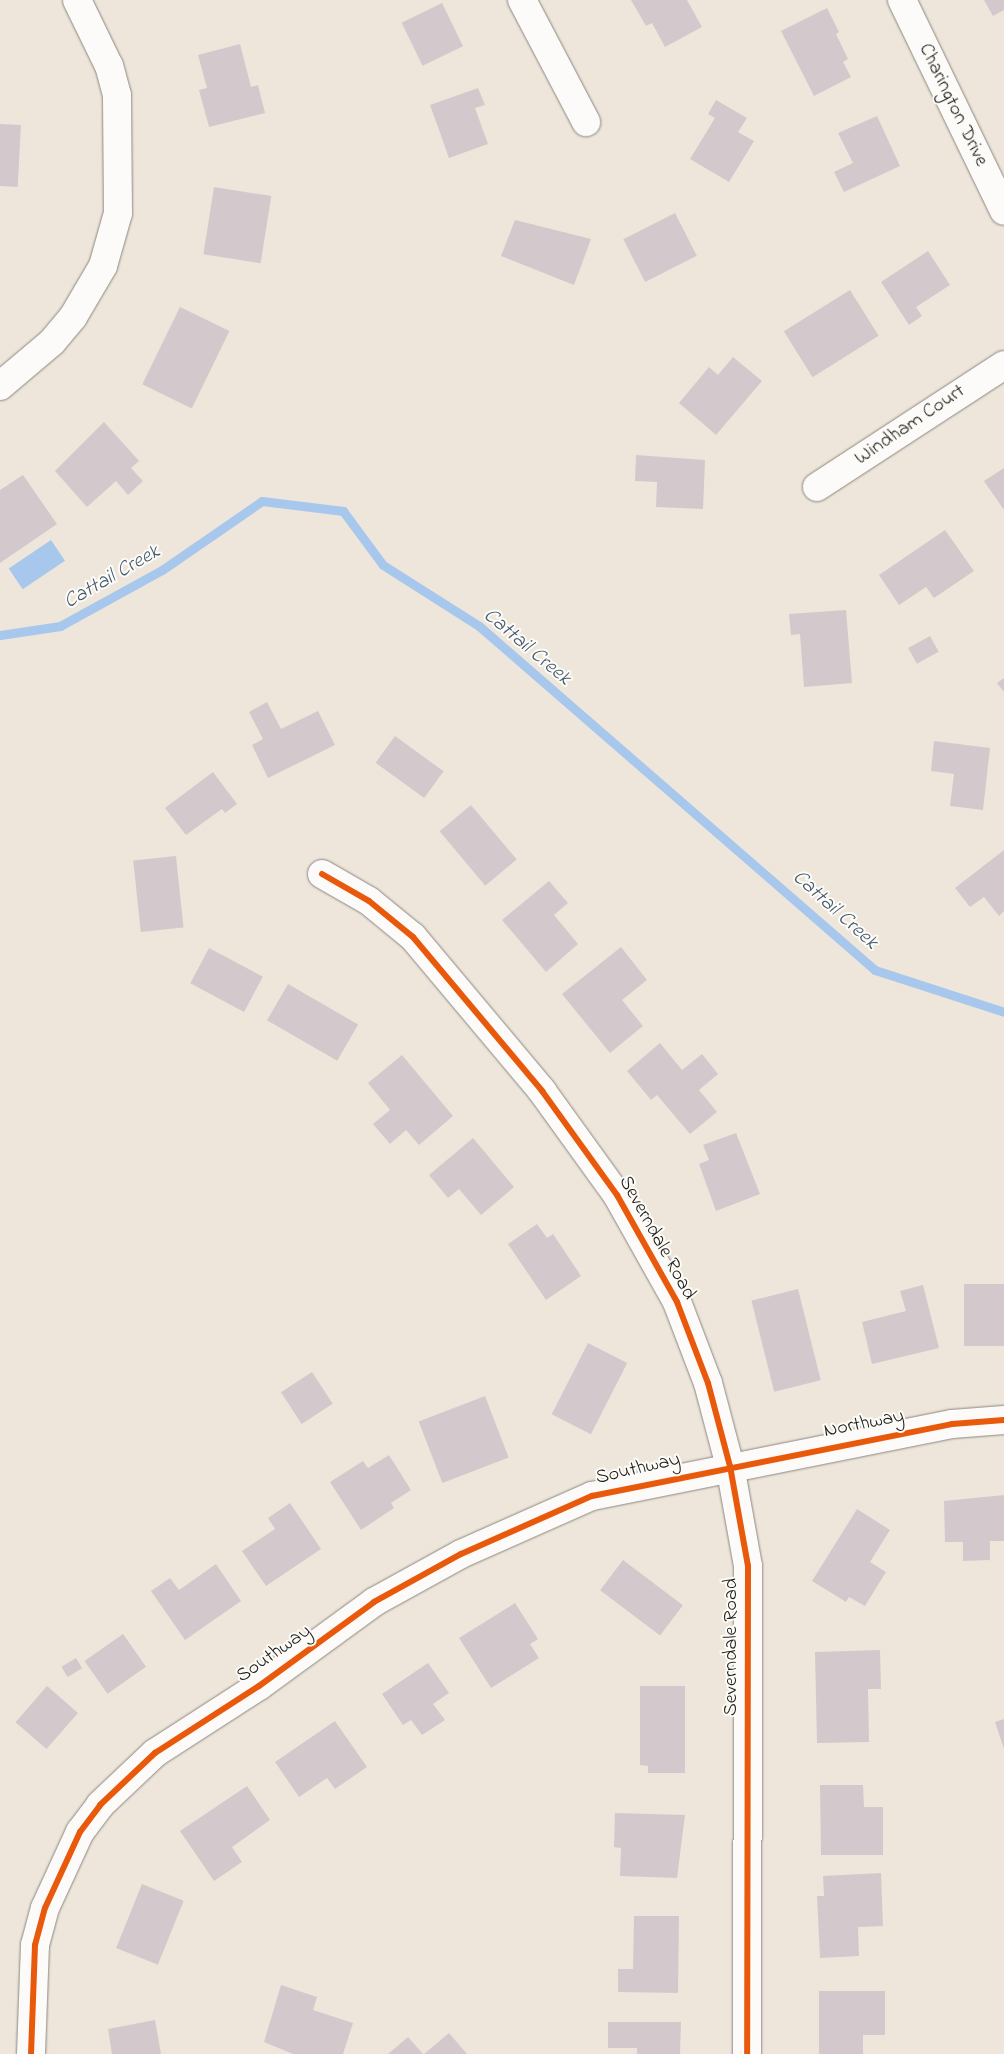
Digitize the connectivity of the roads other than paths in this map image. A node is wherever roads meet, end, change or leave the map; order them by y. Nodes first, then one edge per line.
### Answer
1 (77, 0) edge
2 (522, 0) edge
3 (902, 0) edge
4 (586, 122) dead end
5 (1004, 211) edge
6 (1004, 366) edge
7 (0, 386) edge
8 (817, 487) dead end
9 (322, 874) dead end
10 (1004, 1420) edge
11 (730, 1466) junction
12 (32, 2054) edge
13 (747, 2054) edge

1 - 7 street
2 - 4 street
3 - 5 street, Charington Drive
6 - 8 street, Windham Court
9 - 11 street, Severndale Road
10 - 11 street, Northway
11 - 12 street, Southway
11 - 13 street, Severndale Road

